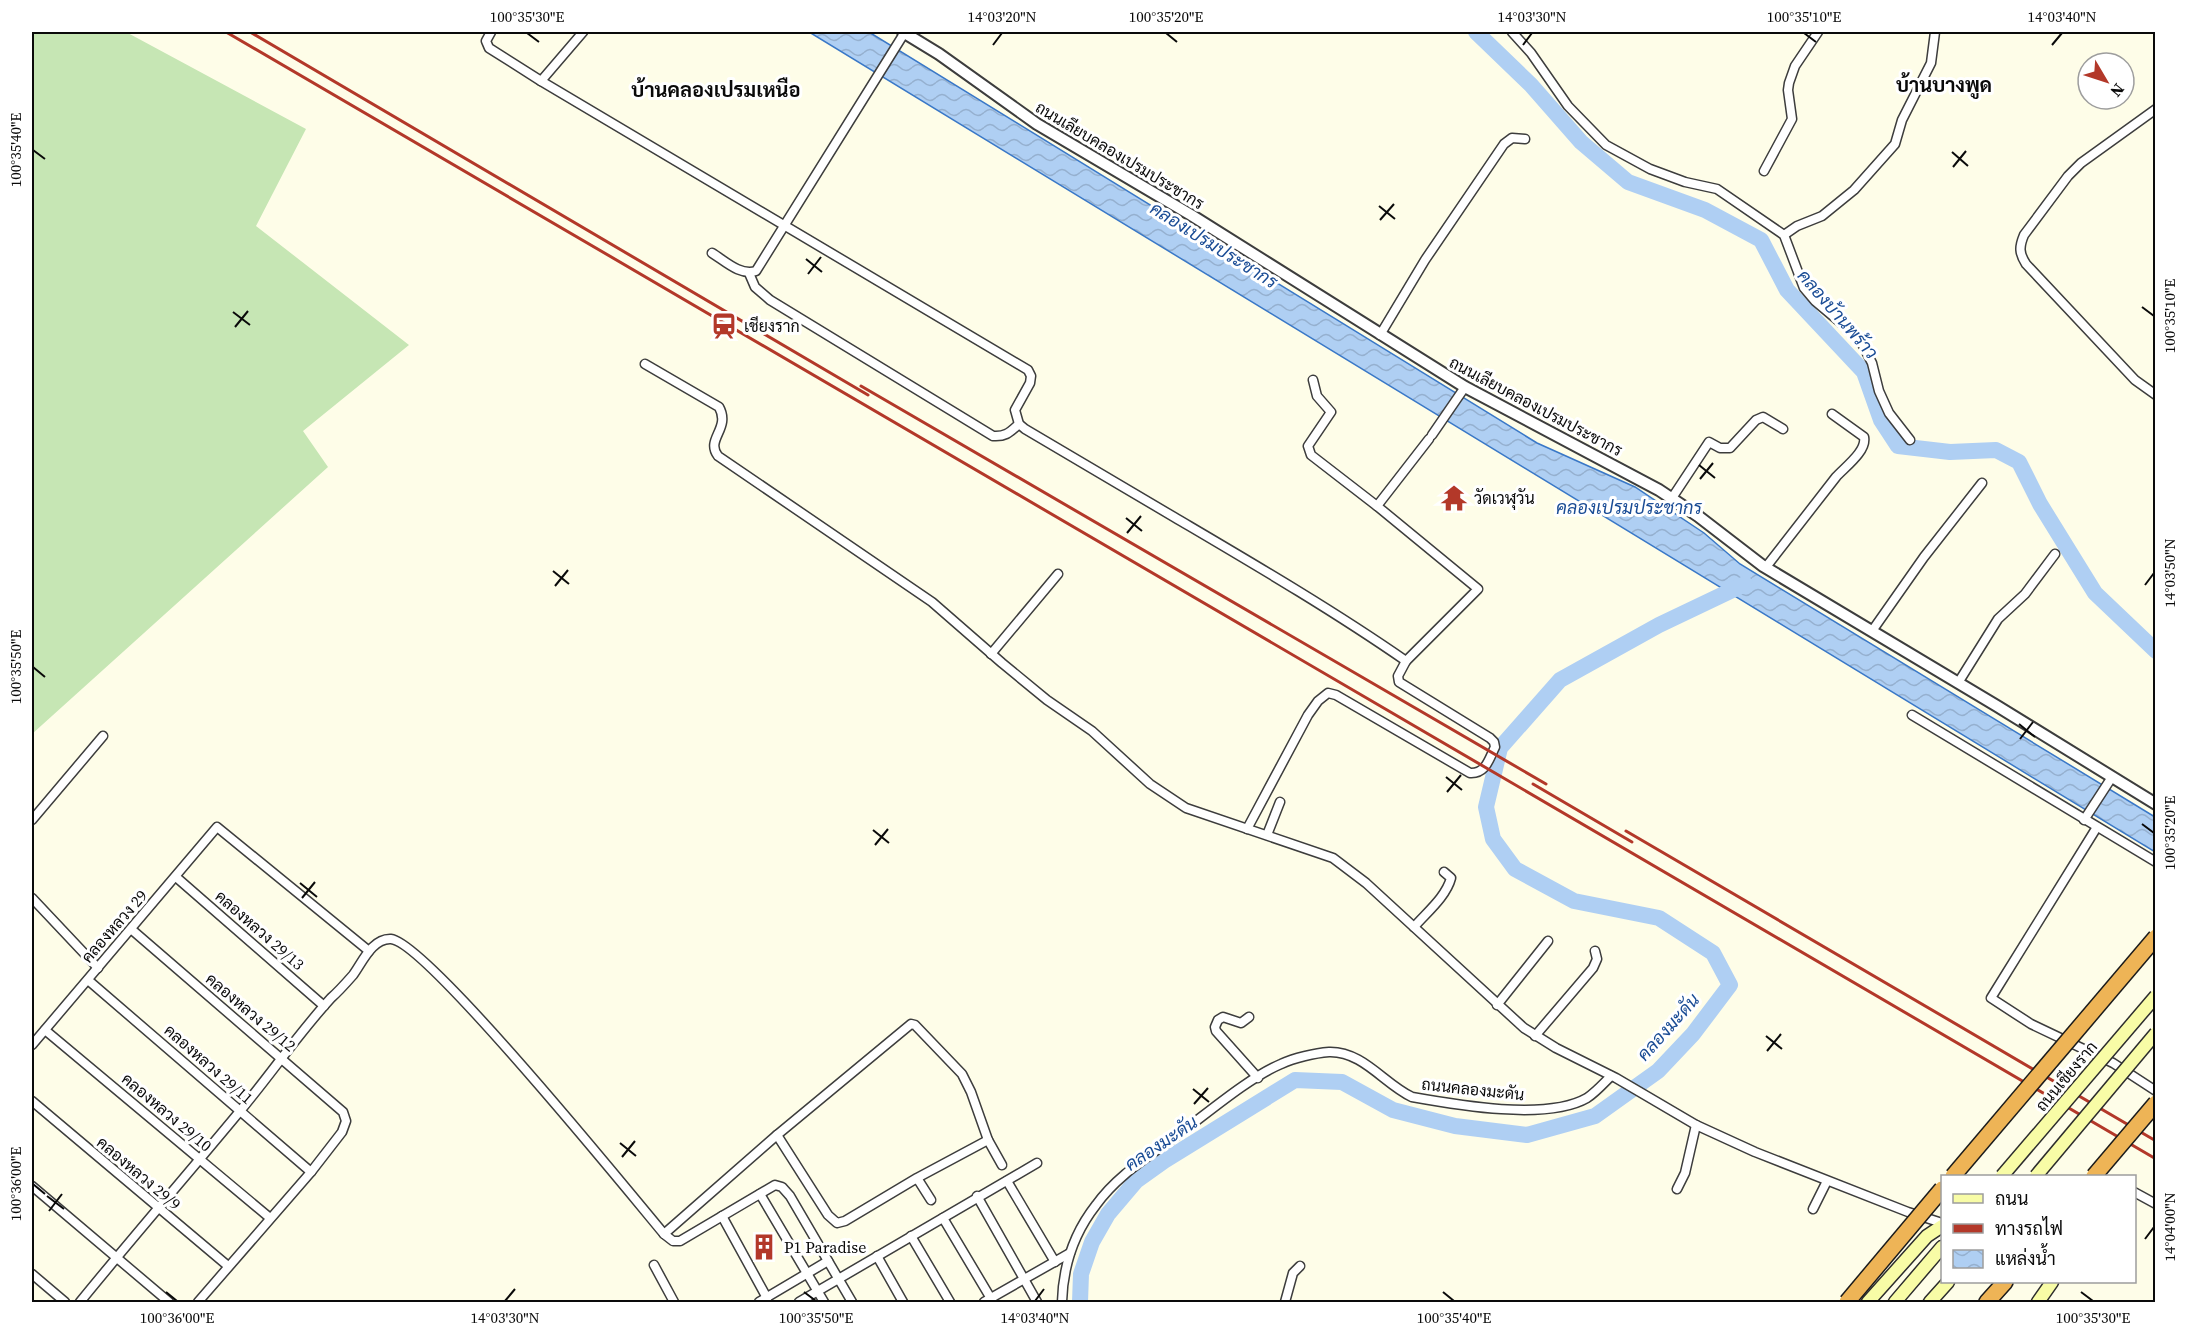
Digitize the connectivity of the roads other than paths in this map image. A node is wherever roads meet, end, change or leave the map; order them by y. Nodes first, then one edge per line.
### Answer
1 (490, 32) edge
2 (583, 32) edge
3 (1512, 32) edge
4 (1818, 32) edge
5 (1935, 32) edge
6 (902, 35) edge
7 (541, 81) junction
8 (2156, 109) edge
9 (1525, 139) dead end
10 (1764, 171) dead end
11 (783, 226) junction
12 (1784, 235) junction
13 (712, 253) dead end
14 (749, 273) junction
15 (1380, 335) junction
16 (645, 364) dead end
17 (1313, 380) dead end
18 (1462, 391) junction
19 (2156, 395) edge
20 (1832, 414) dead end
21 (1019, 424) junction
22 (1783, 429) dead end
23 (1910, 440) dead end
24 (1982, 483) dead end
25 (1672, 498) junction
26 (1377, 506) junction
27 (2055, 554) dead end
28 (1766, 567) junction
29 (1058, 574) dead end
30 (1872, 631) junction
31 (991, 654) junction
32 (1406, 661) junction
33 (1958, 683) junction
34 (1912, 715) dead end
35 (103, 736) dead end
36 (2110, 781) junction
37 (1280, 802) dead end
38 (2156, 804) edge
39 (2085, 817) junction
40 (32, 820) edge
41 (2097, 827) junction
42 (1247, 829) junction
43 (1267, 835) junction
44 (2156, 862) edge
45 (1444, 872) dead end
46 (176, 877) junction
47 (32, 898) edge
48 (1414, 927) junction
49 (131, 929) junction
50 (2156, 937) edge
51 (1548, 941) dead end
52 (369, 951) junction
53 (1595, 951) dead end
54 (98, 968) junction
55 (88, 980) junction
56 (2156, 996) edge
57 (1497, 1005) junction
58 (324, 1006) junction
59 (1249, 1017) dead end
60 (45, 1030) junction
61 (2156, 1033) edge
62 (1535, 1036) junction
63 (32, 1045) edge
64 (281, 1057) junction
65 (1613, 1077) junction
66 (1258, 1078) junction
67 (2156, 1091) edge
68 (32, 1101) edge
69 (2156, 1103) edge
70 (241, 1110) junction
71 (1696, 1125) junction
72 (777, 1135) junction
73 (988, 1140) junction
74 (199, 1159) junction
75 (1037, 1163) dead end
76 (1002, 1165) dead end
77 (311, 1172) junction
78 (1954, 1175) edge
79 (2003, 1175) edge
80 (2037, 1175) edge
81 (2095, 1175) edge
82 (917, 1178) junction
83 (1007, 1180) junction
84 (1827, 1181) junction
85 (32, 1186) edge
86 (1677, 1189) dead end
87 (1941, 1190) edge
88 (2136, 1193) edge
89 (759, 1194) junction
90 (977, 1197) junction
91 (931, 1200) dead end
92 (2156, 1204) edge
93 (157, 1208) junction
94 (1813, 1209) dead end
95 (722, 1216) junction
96 (270, 1218) junction
97 (943, 1218) junction
98 (1941, 1224) edge
99 (1941, 1225) edge
100 (664, 1234) junction
101 (911, 1236) junction
102 (1941, 1248) edge
103 (1070, 1253) junction
104 (877, 1256) junction
105 (116, 1258) junction
106 (828, 1261) junction
107 (1055, 1262) junction
108 (654, 1265) dead end
109 (228, 1266) junction
110 (1300, 1266) dead end
111 (32, 1274) edge
112 (807, 1275) junction
113 (1024, 1279) junction
114 (839, 1280) junction
115 (1946, 1283) edge
116 (2003, 1283) edge
117 (2051, 1283) edge
118 (818, 1292) junction
119 (763, 1300) edge
120 (990, 1301) edge
121 (65, 1302) edge
122 (80, 1302) edge
123 (169, 1302) edge
124 (198, 1302) edge
125 (674, 1302) edge
126 (799, 1302) edge
127 (824, 1302) edge
128 (852, 1302) edge
129 (903, 1302) edge
130 (950, 1302) edge
131 (1037, 1302) edge
132 (1062, 1302) edge
133 (1285, 1302) edge
134 (1847, 1302) edge
135 (1868, 1302) edge
136 (1895, 1302) edge
137 (1930, 1302) edge
138 (1987, 1302) edge
139 (2038, 1302) edge

1 - 7 street
2 - 7 street
3 - 12 street
4 - 10 street
5 - 12 street
6 - 11 street
6 - 15 street, ถนนเลียบคลองเปรมประชากร
7 - 11 street
8 - 19 street
9 - 15 street
11 - 14 street
11 - 21 street
12 - 23 street
13 - 14 street
14 - 21 street
15 - 18 street, ถนนเลียบคลองเปรมประชากร
16 - 31 street
17 - 26 street
18 - 25 street, ถนนเลียบคลองเปรมประชากร
18 - 26 street
20 - 28 street
21 - 32 street
22 - 25 street
24 - 30 street
25 - 28 street, ถนนเลียบคลองเปรมประชากร
26 - 32 street
27 - 33 street
28 - 30 street, ถนนเลียบคลองเปรมประชากร
29 - 31 street
30 - 33 street, ถนนเลียบคลองเปรมประชากร
31 - 42 street
32 - 42 street
33 - 36 street, ถนนเลียบคลองเปรมประชากร
34 - 39 street
35 - 40 street
36 - 38 street, ถนนเลียบคลองเปรมประชากร
36 - 39 street
37 - 43 street
39 - 41 street
41 - 44 street
41 - 67 street
42 - 43 street
43 - 48 street
45 - 48 street
46 - 49 street, คลองหลวง 29
46 - 52 street, คลองหลวง 29
46 - 58 street, คลองหลวง 29/13
47 - 54 street
48 - 57 street
49 - 54 street, คลองหลวง 29
49 - 64 street, คลองหลวง 29/12
50 - 78 highway, bridge
51 - 57 street
52 - 58 street
52 - 100 street
53 - 62 street
54 - 55 street, คลองหลวง 29
55 - 60 street, คลองหลวง 29
55 - 70 street, คลองหลวง 29/11
56 - 79 main road, ถนนเชียงราก, bridge
57 - 62 street
58 - 64 street
59 - 66 street
60 - 63 street, คลองหลวง 29
60 - 74 street, คลองหลวง 29/10
61 - 80 main road, bridge
62 - 65 street
64 - 70 street
64 - 77 street, คลองหลวง 29/12
65 - 66 street, ถนนคลองมะดัน
65 - 71 street
66 - 103 street, ถนนคลองมะดัน
68 - 93 street, คลองหลวง 29/9
69 - 81 highway, bridge
70 - 74 street
70 - 77 street, คลองหลวง 29/11
71 - 84 street
71 - 86 street
72 - 73 street
72 - 82 street
72 - 100 street
73 - 76 street
73 - 82 street
74 - 93 street
74 - 96 street, คลองหลวง 29/10
75 - 83 street
77 - 96 street
82 - 91 street
83 - 90 street
83 - 107 street
84 - 94 street
84 - 98 street
85 - 105 street
87 - 134 highway, bridge
88 - 92 street
89 - 95 street
89 - 106 street
89 - 112 street
90 - 97 street
90 - 113 street
93 - 105 street
93 - 109 street, คลองหลวง 29/9
95 - 100 street
95 - 119 street
96 - 109 street
97 - 101 street
97 - 120 street
99 - 135 main road
101 - 104 street
101 - 130 street
102 - 136 main road
103 - 107 street
103 - 132 street, ถนนคลองมะดัน
104 - 114 street
104 - 129 street
105 - 122 street
105 - 123 street
106 - 112 street
106 - 114 street
107 - 113 street
108 - 125 street
109 - 124 street
110 - 133 street
111 - 121 street
112 - 118 street
112 - 119 street
113 - 120 street
113 - 131 street
114 - 118 street
114 - 128 street
115 - 137 main road
116 - 138 highway
117 - 139 main road
118 - 126 street
118 - 127 street

